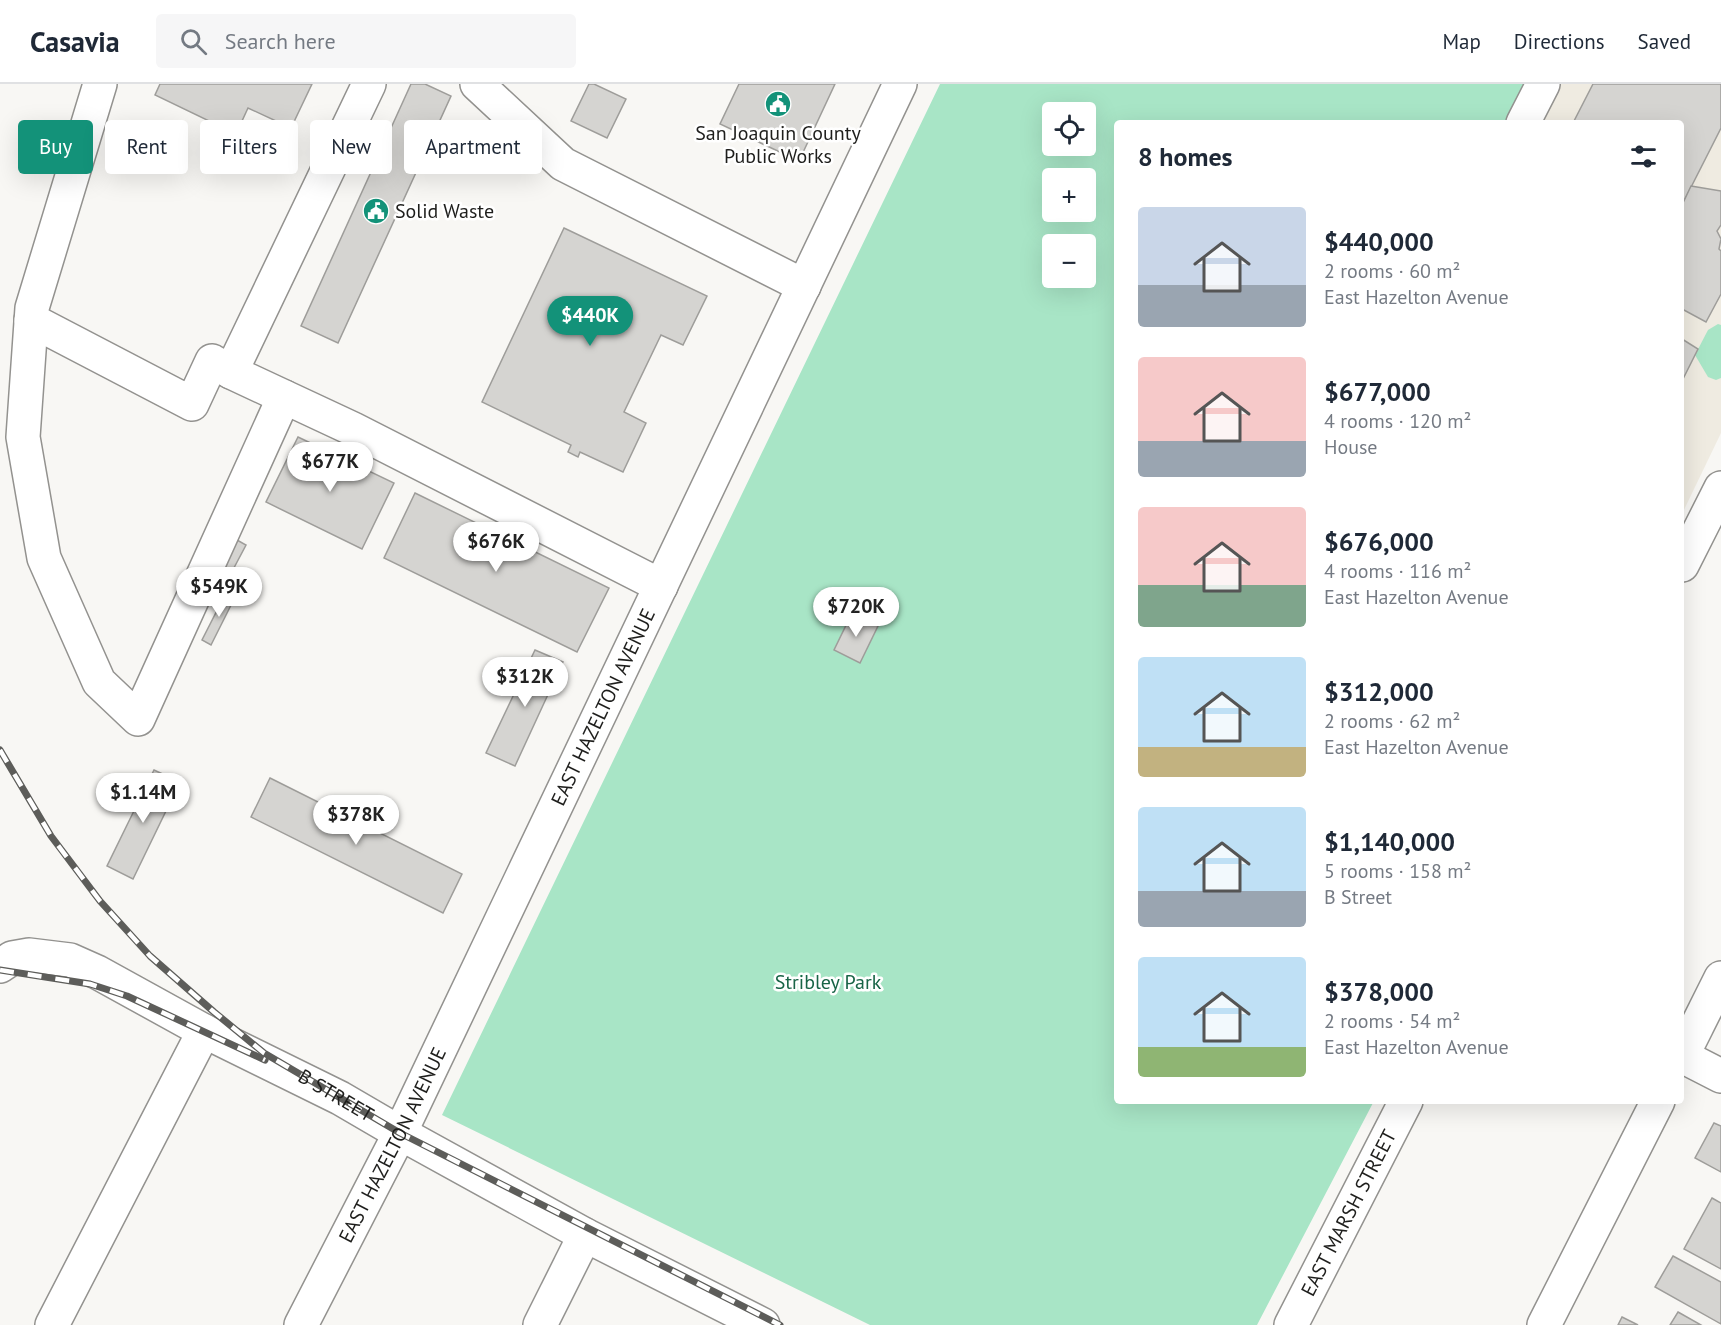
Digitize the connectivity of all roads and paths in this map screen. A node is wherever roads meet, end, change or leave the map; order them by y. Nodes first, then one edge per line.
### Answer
1 (100, 84) edge
2 (369, 84) edge
3 (477, 84) edge
4 (900, 84) edge
5 (1543, 84) edge
6 (1524, 120) edge
7 (804, 286) junction
8 (31, 320) junction
9 (231, 372) junction
10 (284, 397) junction
11 (1721, 488) edge
12 (1684, 561) edge
13 (662, 586) junction
14 (15, 961) edge
15 (1721, 978) edge
16 (204, 1031) junction
17 (1684, 1052) edge
18 (1684, 1057) edge
19 (1721, 1076) edge
20 (1404, 1104) edge
21 (1656, 1104) edge
22 (400, 1133) junction
23 (585, 1235) junction
24 (52, 1325) edge
25 (301, 1325) edge
26 (540, 1325) edge
27 (763, 1325) edge
28 (1291, 1325) edge
29 (1544, 1325) edge

1 - 8 street
2 - 9 street
3 - 7 street
4 - 7 street, EAST HAZELTON AVENUE
5 - 6 street
7 - 13 street, EAST HAZELTON AVENUE
8 - 9 street
8 - 10 street
9 - 10 street
10 - 13 street
11 - 12 street
13 - 22 street, EAST HAZELTON AVENUE
14 - 16 street, B STREET
15 - 17 street
16 - 22 street, B STREET
16 - 24 street
18 - 19 street
20 - 28 street, EAST MARSH STREET
21 - 29 street
22 - 23 street, B STREET
22 - 25 street, EAST HAZELTON AVENUE
23 - 26 street
23 - 27 street, B STREET

